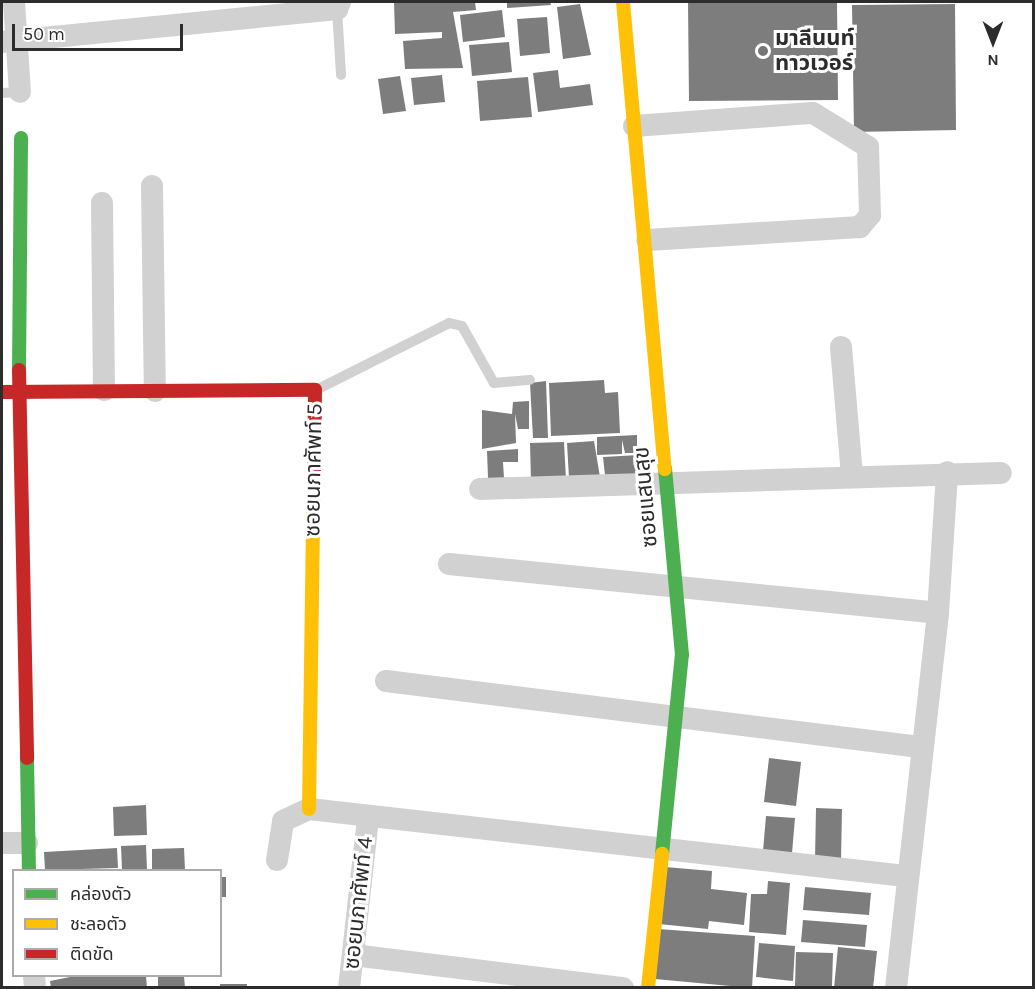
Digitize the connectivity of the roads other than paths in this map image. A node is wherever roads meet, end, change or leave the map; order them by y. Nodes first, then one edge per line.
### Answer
1 (14, 2) edge
2 (623, 2) edge
3 (339, 5) edge
4 (9, 41) edge
5 (341, 75) dead end
6 (10, 93) edge
7 (634, 126) junction
8 (21, 138) dead end
9 (152, 186) dead end
10 (102, 203) dead end
11 (647, 240) junction
12 (841, 347) dead end
13 (530, 380) dead end
14 (104, 390) junction
15 (155, 390) junction
16 (315, 390) junction
17 (2, 392) edge
18 (19, 392) junction
19 (948, 472) junction
20 (1001, 473) dead end
21 (852, 475) junction
22 (665, 484) junction
23 (480, 489) dead end
24 (449, 564) dead end
25 (675, 587) junction
26 (938, 613) junction
27 (386, 681) dead end
28 (676, 714) junction
29 (920, 747) junction
30 (309, 809) junction
31 (368, 818) junction
32 (2, 843) edge
33 (27, 843) junction
34 (664, 853) junction
35 (277, 860) dead end
36 (29, 869) edge
37 (905, 876) junction
38 (353, 956) junction
39 (350, 987) edge
40 (623, 987) edge
41 (648, 987) edge
42 (896, 987) edge

1 - 4 street
2 - 7 street, ซอยแสนสุข
3 - 4 street
3 - 5 lane
4 - 6 street
7 - 11 street, ซอยแสนสุข
7 - 11 street
8 - 18 street
9 - 15 street
10 - 14 street
11 - 22 street, ซอยแสนสุข
12 - 21 street
13 - 16 lane
14 - 15 street, ซอยนภาศัพท์ 5
14 - 18 street, ซอยนภาศัพท์ 5
15 - 16 street, ซอยนภาศัพท์ 5
16 - 30 street, ซอยนภาศัพท์ 5
17 - 18 street, ซอยนภาศัพท์ 5
18 - 33 street
19 - 20 street
19 - 21 street
19 - 26 street
21 - 22 street
22 - 23 street
22 - 25 street, ซอยแสนสุข
24 - 25 street
25 - 26 street
25 - 28 street, ซอยแสนสุข
26 - 29 street
27 - 28 street
28 - 29 street
28 - 34 street, ซอยแสนสุข
29 - 37 street
30 - 31 street
30 - 35 street
31 - 34 street
31 - 38 street, ซอยนภาศัพท์ 4
32 - 33 street
33 - 36 street
34 - 37 street
34 - 41 street, ซอยแสนสุข
37 - 42 street
38 - 39 street, ซอยนภาศัพท์ 4
38 - 40 street

